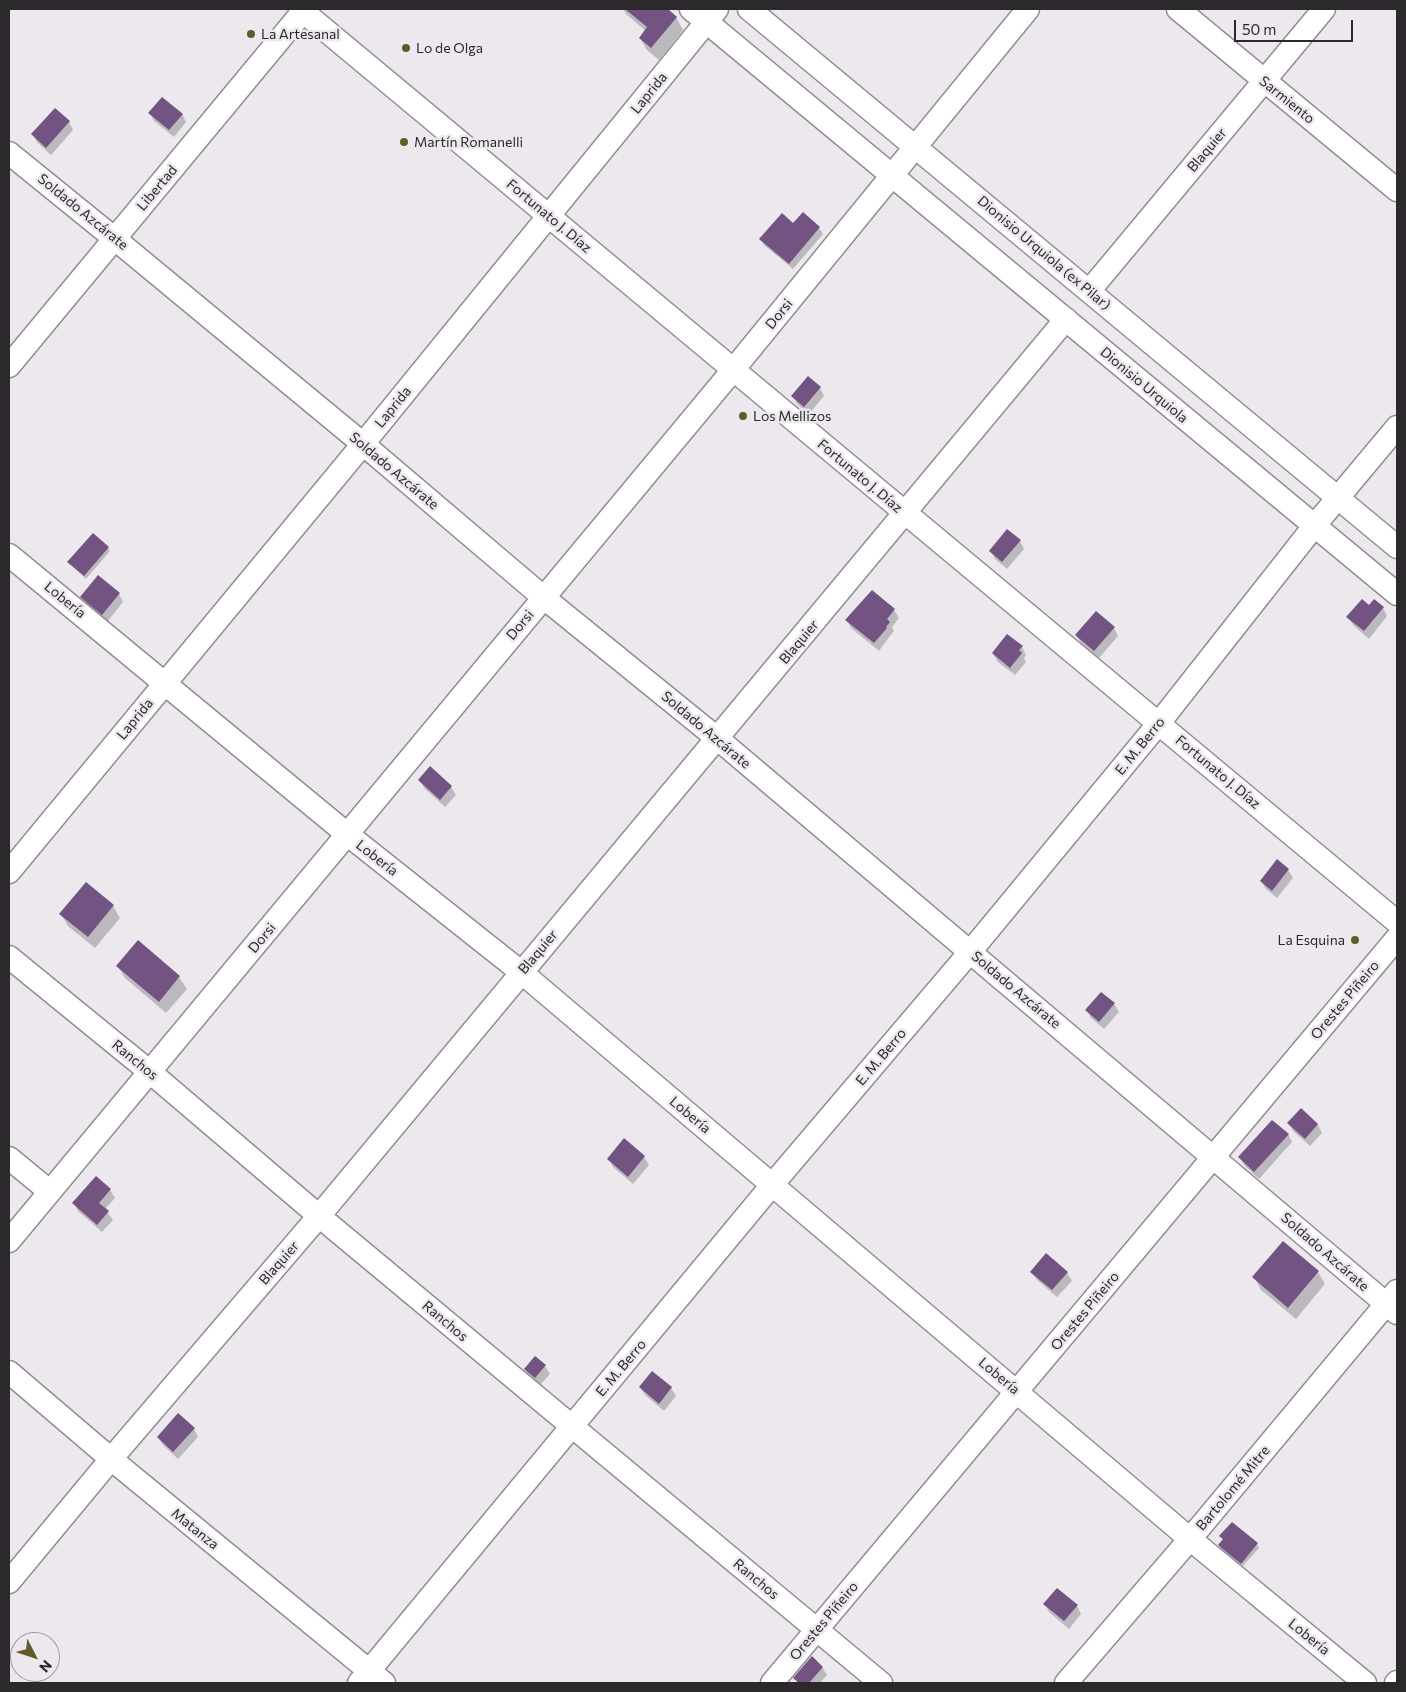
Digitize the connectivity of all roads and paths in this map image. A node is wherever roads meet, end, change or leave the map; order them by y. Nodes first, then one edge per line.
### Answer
1 (749, 9) edge
2 (1028, 9) edge
3 (1178, 9) edge
4 (1324, 9) edge
5 (303, 10) edge
6 (705, 13) edge
7 (1264, 81) junction
8 (916, 146) junction
9 (9, 153) edge
10 (891, 176) junction
11 (1397, 190) edge
12 (549, 216) junction
13 (115, 239) junction
14 (1090, 290) junction
15 (1066, 319) junction
16 (9, 366) edge
17 (733, 370) junction
18 (1397, 427) edge
19 (363, 444) junction
20 (1338, 498) junction
21 (905, 514) junction
22 (1315, 525) junction
23 (1397, 547) edge
24 (9, 555) edge
25 (1397, 594) edge
26 (544, 597) junction
27 (165, 683) junction
28 (1159, 722) junction
29 (718, 739) junction
30 (347, 834) junction
31 (9, 872) edge
32 (1397, 922) edge
33 (1397, 938) edge
34 (970, 952) junction
35 (9, 957) edge
36 (521, 972) junction
37 (150, 1072) junction
38 (1214, 1157) junction
39 (9, 1158) edge
40 (772, 1185) junction
41 (49, 1191) junction
42 (319, 1216) junction
43 (9, 1241) edge
44 (1394, 1303) edge
45 (9, 1372) edge
46 (1018, 1392) junction
47 (572, 1426) junction
48 (111, 1459) junction
49 (1190, 1540) junction
50 (9, 1582) edge
51 (817, 1630) junction
52 (371, 1679) edge
53 (772, 1683) edge
54 (881, 1683) edge
55 (1066, 1683) edge
56 (1365, 1683) edge

1 - 8 street, Dionisio Urquiola (ex Pilar)
2 - 8 street, Dorsi
3 - 7 street, Sarmiento
4 - 7 street, Blaquier
5 - 12 street, Fortunato J. Díaz
5 - 13 street, Libertad
6 - 10 street
6 - 12 street, Laprida
7 - 11 street, Sarmiento
7 - 14 street, Blaquier
8 - 10 street, Dorsi
8 - 14 street, Dionisio Urquiola (ex Pilar)
9 - 13 street, Soldado Azcárate
10 - 15 street, Dionisio Urquiola
10 - 17 street, Dorsi
12 - 17 street, Fortunato J. Díaz
12 - 19 street, Laprida
13 - 16 street, Libertad
13 - 19 street, Soldado Azcárate
14 - 20 street, Dionisio Urquiola (ex Pilar)
15 - 21 street, Blaquier
15 - 22 street, Dionisio Urquiola
17 - 21 street, Fortunato J. Díaz
17 - 26 street, Dorsi
18 - 20 street, E. M. Berro
19 - 26 street, Soldado Azcárate
19 - 27 street, Laprida
20 - 22 street, E. M. Berro
20 - 23 street
21 - 28 street, Fortunato J. Díaz
21 - 29 street, Blaquier
22 - 25 street, Dionisio Urquiola
22 - 28 street, E. M. Berro
24 - 27 street, Lobería
26 - 29 street, Soldado Azcárate
26 - 30 street, Dorsi
27 - 30 street, Lobería
27 - 31 street, Laprida
28 - 32 street, Fortunato J. Díaz
28 - 34 street, E. M. Berro
29 - 34 street, Soldado Azcárate
29 - 36 street, Blaquier
30 - 36 street, Lobería
30 - 37 street, Dorsi
33 - 38 street, Orestes Piñeiro
34 - 38 street, Soldado Azcárate
34 - 40 street, E. M. Berro
35 - 37 street, Ranchos
36 - 40 street, Lobería
36 - 42 street, Blaquier
37 - 41 street, Dorsi
37 - 42 street, Ranchos
38 - 44 street, Soldado Azcárate
38 - 46 street, Orestes Piñeiro
39 - 41 street
40 - 46 street, Lobería
40 - 47 street, E. M. Berro
41 - 43 street, Dorsi
42 - 47 street, Ranchos
42 - 48 street, Blaquier
44 - 49 street, Bartolomé Mitre
45 - 48 street, Matanza
46 - 49 street, Lobería
46 - 51 street, Orestes Piñeiro
47 - 51 street, Ranchos
47 - 52 street, E. M. Berro
48 - 50 street, Blaquier
48 - 52 street, Matanza
49 - 55 street, Bartolomé Mitre
49 - 56 street, Lobería
51 - 53 street, Orestes Piñeiro
51 - 54 street, Ranchos

